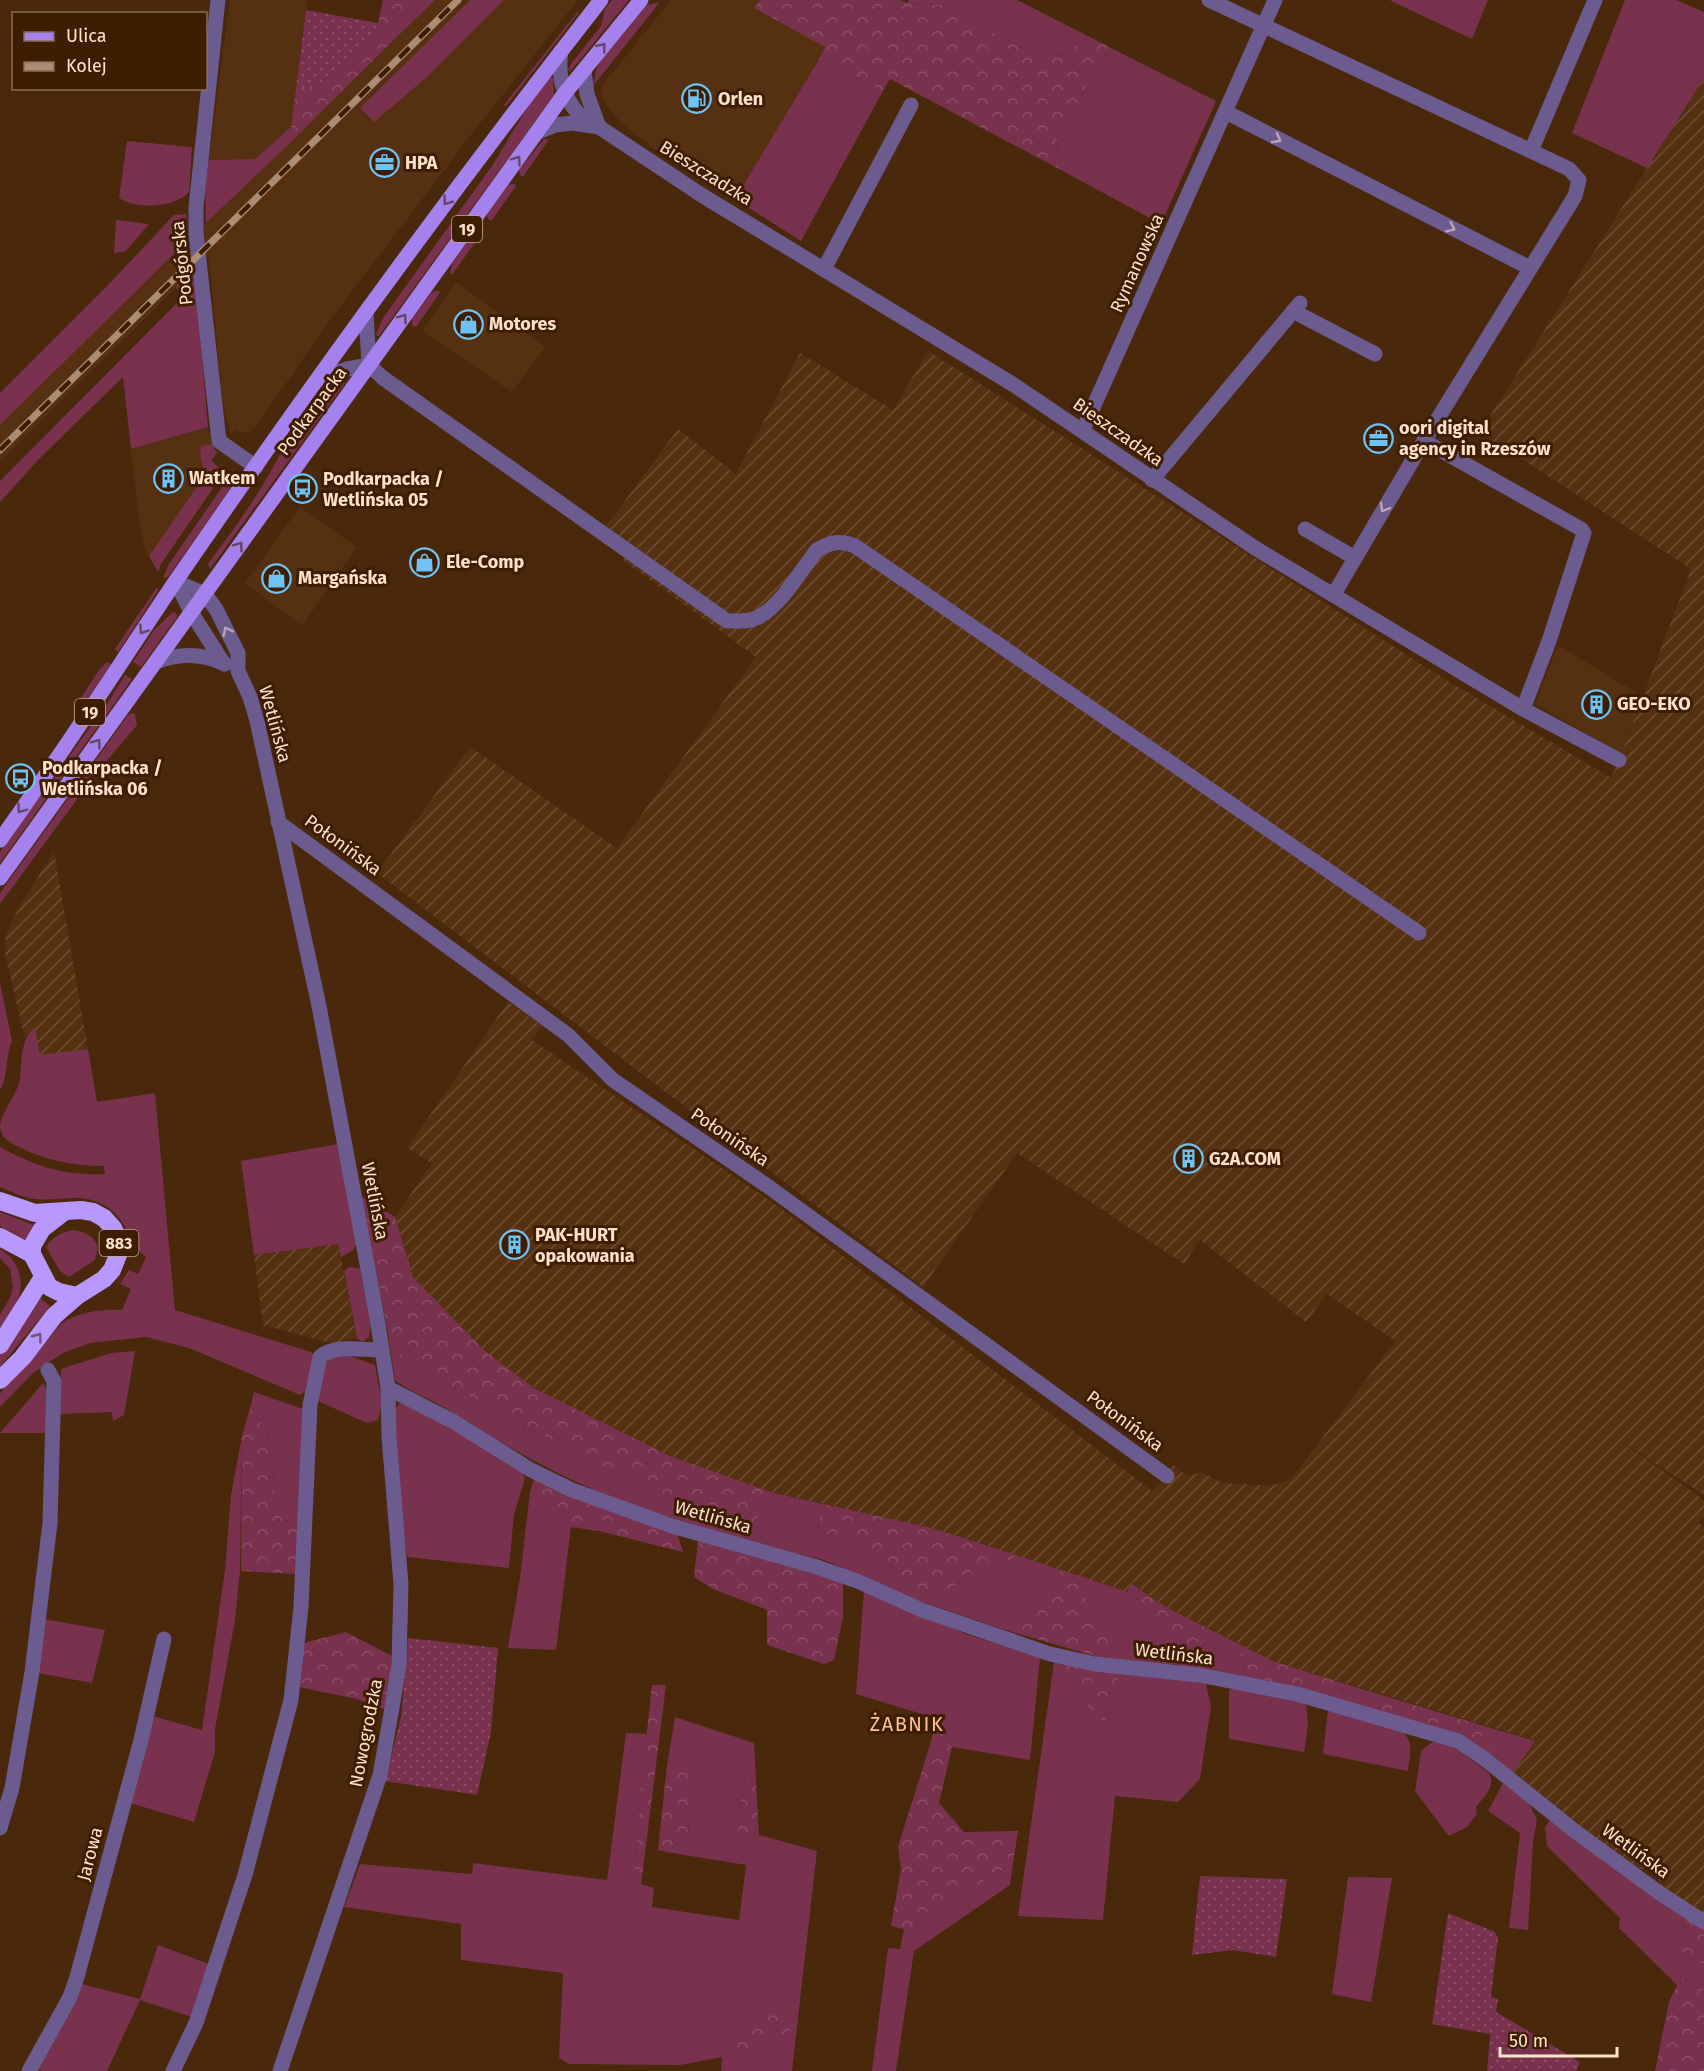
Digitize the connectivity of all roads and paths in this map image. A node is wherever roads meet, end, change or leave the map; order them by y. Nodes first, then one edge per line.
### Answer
1 (218, 0) edge
2 (601, 0) edge
3 (640, 0) edge
4 (1209, 0) edge
5 (1275, 0) edge
6 (1595, 0) edge
7 (1264, 26) junction
8 (561, 51) junction
9 (584, 70) junction
10 (565, 93) junction
11 (911, 105) dead end
12 (1226, 112) junction
13 (595, 126) junction
14 (538, 132) junction
15 (1531, 151) junction
16 (824, 268) junction
17 (1530, 268) junction
18 (366, 312) junction
19 (1375, 354) dead end
20 (369, 365) junction
21 (319, 379) junction
22 (1083, 430) junction
23 (1424, 441) junction
24 (256, 467) junction
25 (1152, 480) junction
26 (1305, 529) dead end
27 (1355, 558) junction
28 (176, 582) junction
29 (205, 594) junction
30 (1334, 594) junction
31 (191, 612) junction
32 (156, 662) junction
33 (231, 668) junction
34 (1522, 709) junction
35 (1619, 760) dead end
36 (278, 822) junction
37 (0, 840) edge
38 (0, 878) edge
39 (1419, 933) dead end
40 (0, 1201) edge
41 (64, 1212) junction
42 (0, 1237) edge
43 (32, 1254) junction
44 (43, 1278) junction
45 (77, 1296) junction
46 (0, 1345) edge
47 (381, 1350) junction
48 (48, 1370) dead end
49 (0, 1380) edge
50 (388, 1388) junction
51 (1167, 1476) dead end
52 (164, 1639) dead end
53 (0, 1828) edge
54 (1704, 1922) edge
55 (29, 2071) edge
56 (173, 2071) edge
57 (280, 2071) edge

1 - 24 street, Podgórska
2 - 8 main road, Podkarpacka / 19
9 -> 3 main road, Podkarpacka / 19
4 - 7 street
5 - 7 street, Rymanowska
6 - 15 street
7 - 12 street, Rymanowska
7 - 15 street
8 - 10 street
8 -> 18 main road, Podkarpacka / 19
9 - 10 main road, Podkarpacka / 19
9 - 13 street
10 - 13 street, Bieszczadzka
10 - 14 main road, Podkarpacka / 19
11 - 16 street
12 -> 17 street
12 - 22 street, Rymanowska
13 - 14 street
13 - 16 street, Bieszczadzka
20 -> 14 main road, Podkarpacka / 19
15 - 17 street
16 - 22 street, Bieszczadzka
17 - 23 street
18 - 20 street
18 - 21 main road, Podkarpacka / 19
19 - 25 street
20 - 21 street
29 -> 20 main road, Podkarpacka / 19
20 - 39 street
21 - 24 main road, Podkarpacka / 19
22 - 25 street, Bieszczadzka
23 -> 27 street
23 - 34 street
24 - 28 main road, Podkarpacka / 19
25 - 30 street, Bieszczadzka
26 - 27 street
27 - 30 street
28 - 29 street
28 - 31 street, Wetlińska
28 -> 37 main road, Podkarpacka / 19
29 - 31 main road, Podkarpacka / 19
33 -> 29 street, Wetlińska
30 - 34 street, Bieszczadzka
31 - 32 main road, Podkarpacka / 19
31 - 33 street, Wetlińska
32 - 33 street
38 -> 32 main road, Podkarpacka / 19
33 - 36 street, Wetlińska
34 - 35 street, Bieszczadzka
36 - 47 street, Wetlińska
36 - 51 street, Połonińska
40 - 41 highway, 883
41 - 43 highway
41 - 45 highway, 883
42 - 43 highway
43 - 44 highway
44 - 45 highway
44 - 46 highway
49 -> 45 highway, 883
47 - 50 street, Wetlińska
47 - 56 street
48 - 53 street
50 - 54 street, Wetlińska
50 - 57 street, Nowogrodzka
52 - 55 street, Jarowa

